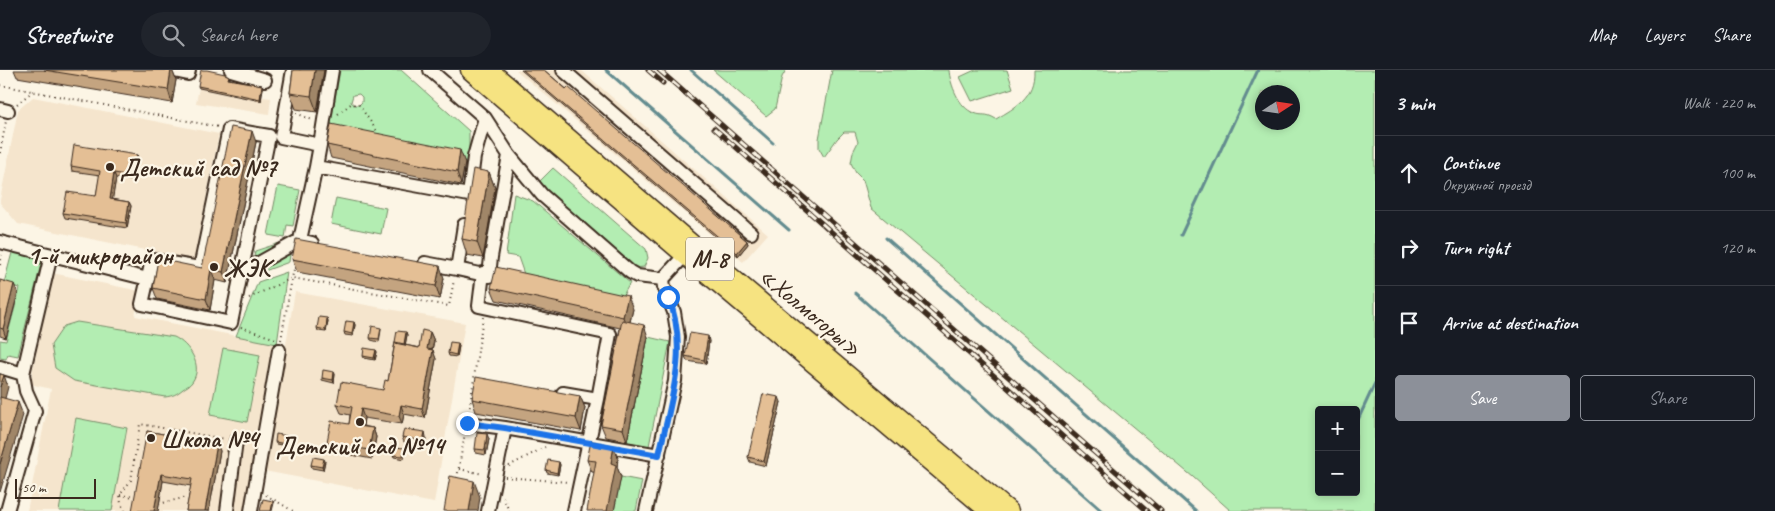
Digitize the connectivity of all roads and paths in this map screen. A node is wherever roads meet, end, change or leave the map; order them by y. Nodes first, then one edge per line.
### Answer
1 (169, 70) edge
2 (189, 70) edge
3 (293, 70) edge
4 (332, 70) edge
5 (430, 70) edge
6 (470, 70) edge
7 (490, 70) edge
8 (563, 70) edge
9 (237, 71) edge
10 (266, 80) dead end
11 (0, 85) edge
12 (33, 91) junction
13 (287, 103) junction
14 (4, 110) edge
15 (485, 118) junction
16 (324, 124) junction
17 (229, 129) junction
18 (371, 134) edge
19 (275, 137) junction
20 (320, 145) junction
21 (0, 154) edge
22 (510, 155) junction
23 (316, 167) junction
24 (468, 204) junction
25 (751, 234) dead end
26 (300, 240) junction
27 (0, 242) edge
28 (320, 244) edge
29 (51, 255) junction
30 (685, 255) junction
31 (418, 262) edge
32 (457, 269) junction
33 (242, 273) junction
34 (482, 273) junction
35 (292, 278) junction
36 (148, 279) junction
37 (663, 279) junction
38 (235, 304) junction
39 (484, 307) junction
40 (231, 323) junction
41 (280, 345) junction
42 (0, 367) edge
43 (23, 374) junction
44 (550, 390) edge
45 (598, 399) junction
46 (467, 423) junction
47 (505, 428) junction
48 (562, 438) junction
49 (234, 441) joint
50 (589, 443) junction
51 (659, 455) junction
52 (459, 469) junction
53 (495, 476) junction
54 (580, 484) junction
55 (456, 486) edge
56 (255, 488) junction
57 (120, 495) junction
58 (193, 495) edge
59 (138, 498) edge
60 (159, 504) edge
61 (7, 511) edge
62 (125, 511) edge
63 (227, 511) edge
64 (251, 511) edge
65 (293, 511) edge
66 (488, 511) edge
67 (574, 511) edge
68 (646, 511) edge
69 (989, 511) edge
70 (1009, 511) edge

1 - 2 street
3 - 13 street
4 - 16 street
5 - 15 street
6 - 30 highway, «Холмогоры» / М-8
7 - 70 highway, «Холмогоры» / М-8
8 - 25 street
9 - 10 street
11 - 12 path
12 - 14 path
12 - 17 path
13 - 16 path
13 - 19 street
14 - 21 path
15 - 22 street
15 - 24 street
16 - 18 path
16 - 20 street
17 - 19 street
17 - 36 street
19 - 20 street
19 - 33 street
20 - 23 street
22 - 34 street
22 - 37 street
23 - 24 street
23 - 26 street
24 - 32 street
26 - 28 street
26 - 33 street
26 - 35 path
27 - 29 street
29 - 36 street
29 - 43 street
30 - 37 street
30 - 69 highway, «Холмогоры» / М-8
31 - 32 street
32 - 34 street
32 - 35 path
33 - 38 street
34 - 39 street
35 - 38 path
35 - 41 path
36 - 40 street
37 - 51 street
38 - 40 street
39 - 45 street
39 - 46 path
40 - 41 path
41 - 56 street
42 - 43 street
43 - 61 street
44 - 45 street
45 - 50 street
46 - 47 street
46 - 52 path
47 - 48 street
47 - 53 street
48 - 50 street
48 - 53 path
49 - 57 path
49 - 63 street
50 - 51 street
50 - 54 street
51 - 68 street
52 - 53 path
52 - 55 path
53 - 54 path
53 - 66 street
54 - 67 street
56 - 64 street
56 - 65 path
57 - 59 path
57 - 62 path
58 - 60 path

